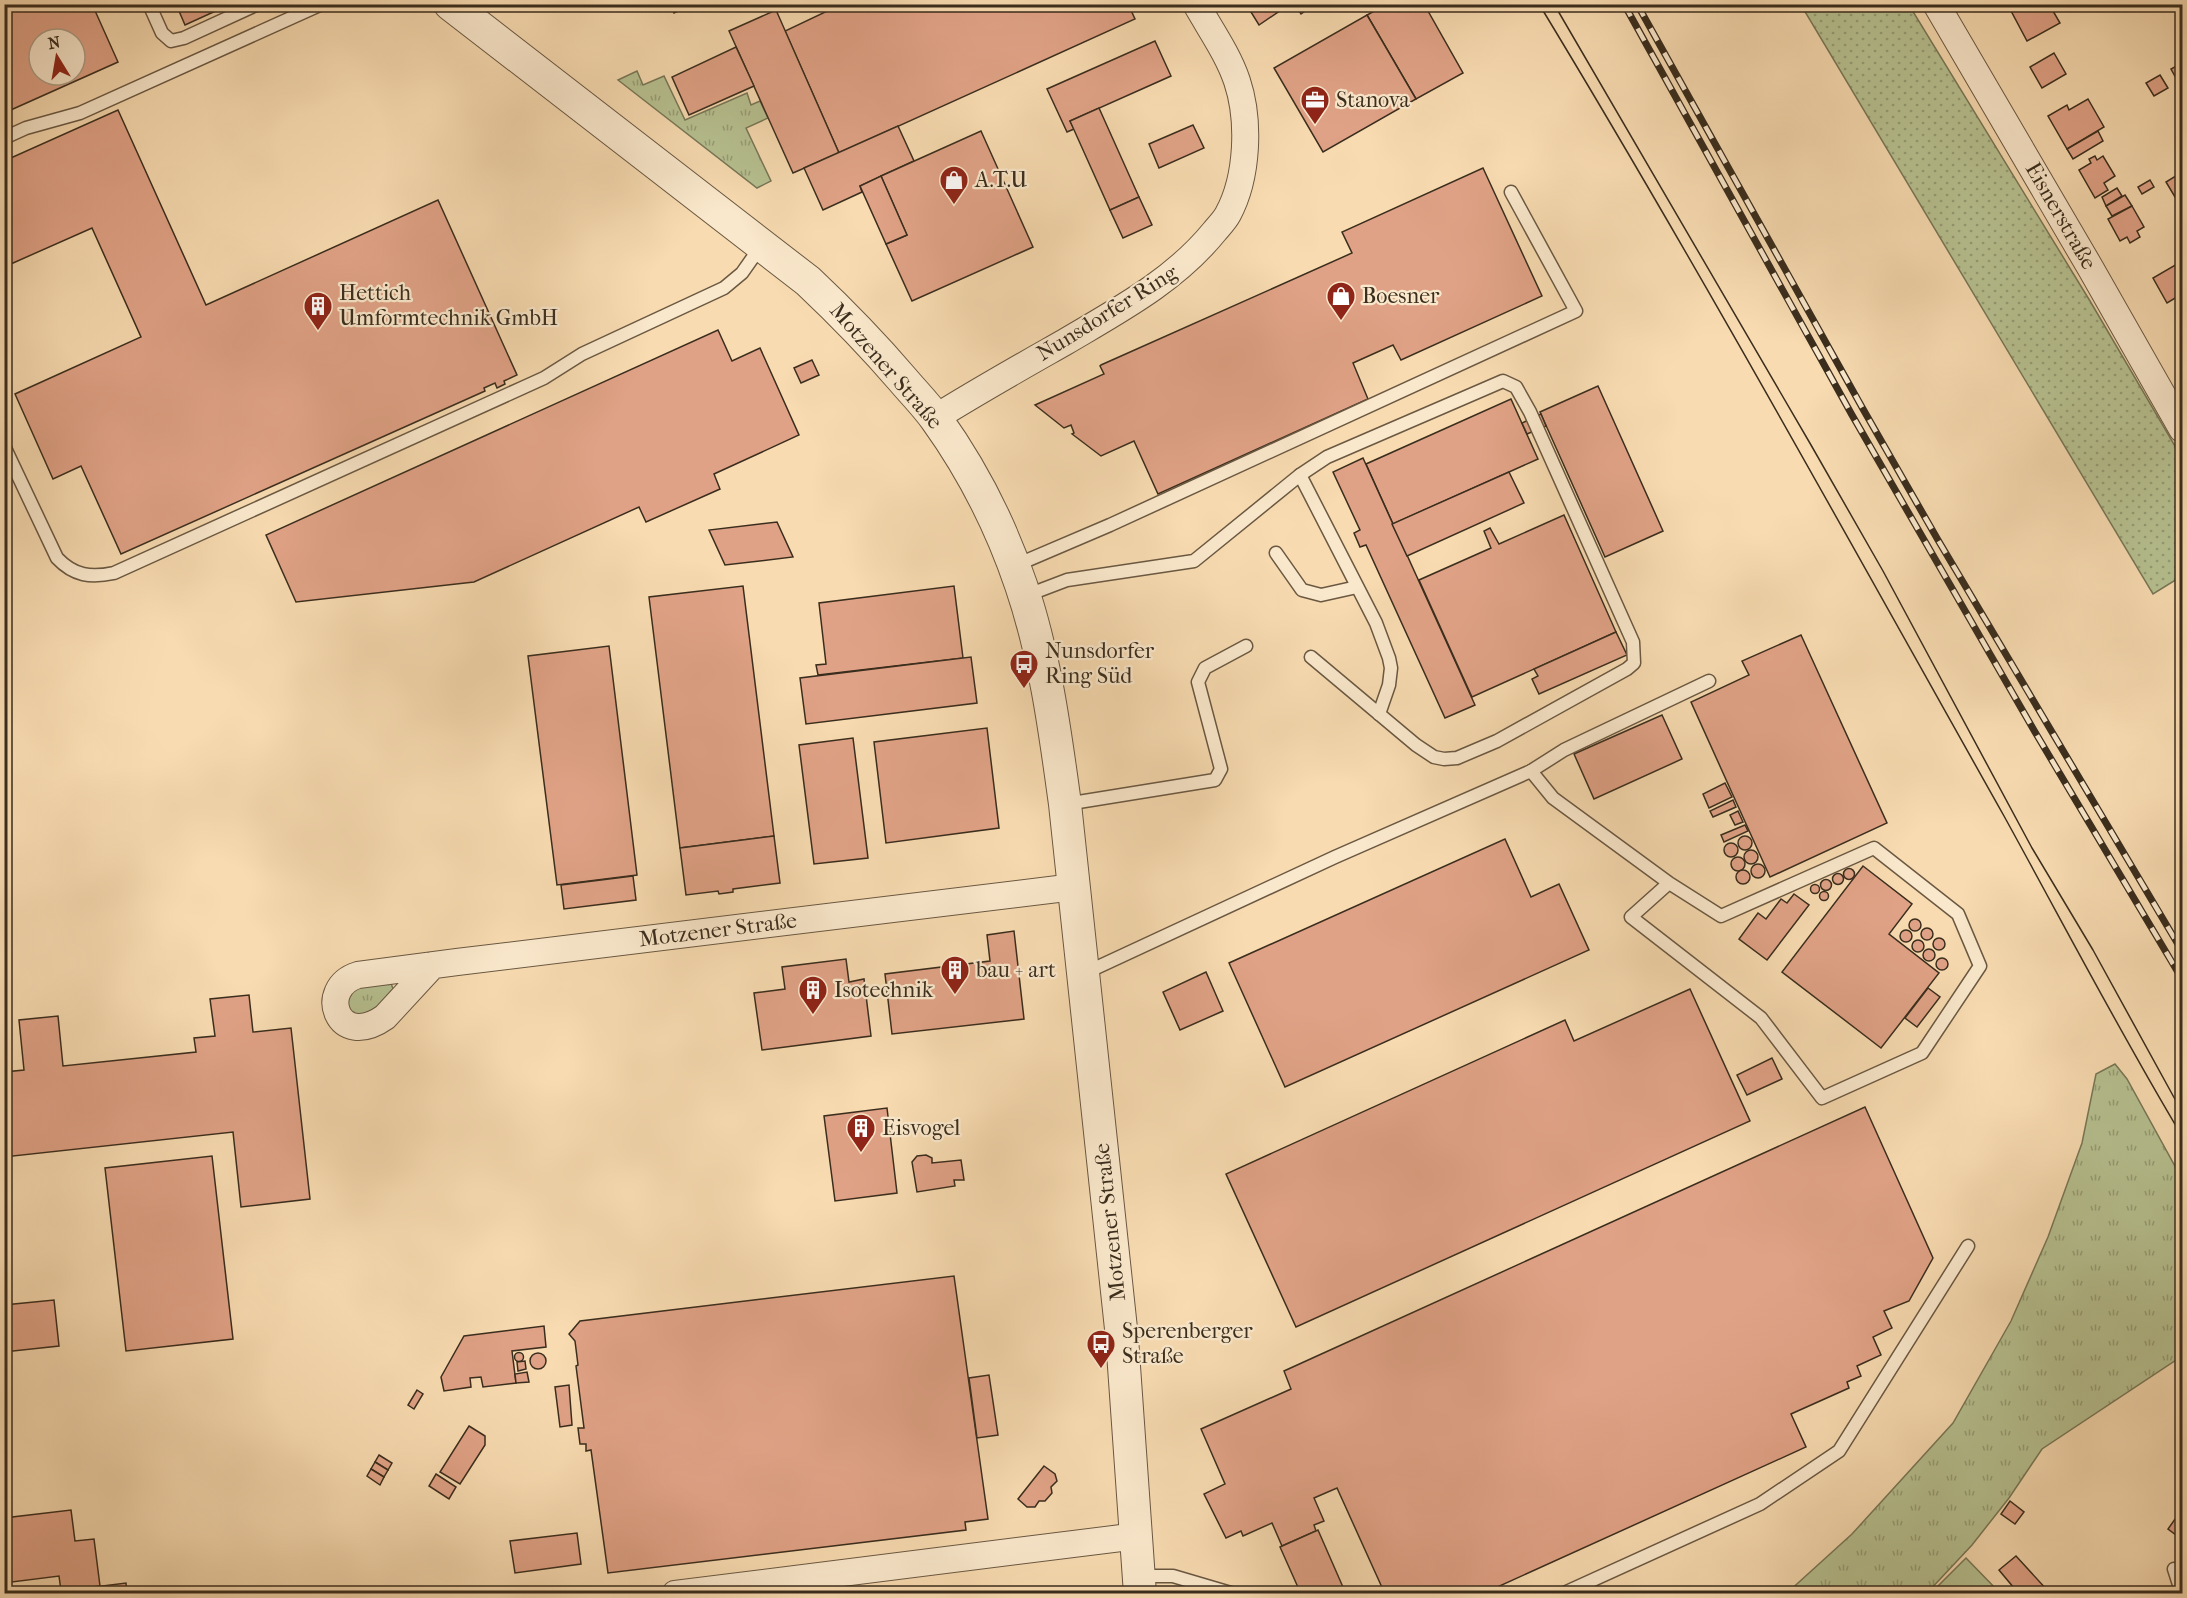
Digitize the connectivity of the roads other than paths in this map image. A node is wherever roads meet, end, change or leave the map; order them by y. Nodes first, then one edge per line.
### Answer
1 (149, 4) edge
2 (258, 4) edge
3 (322, 4) edge
4 (450, 4) edge
5 (1196, 4) edge
6 (1936, 4) edge
7 (4, 138) edge
8 (1511, 192) dead end
9 (762, 246) junction
10 (935, 418) junction
11 (2182, 429) edge
12 (4, 446) edge
13 (1300, 475) junction
14 (1276, 553) dead end
15 (1014, 566) junction
16 (1357, 587) junction
17 (1024, 597) junction
18 (1246, 646) dead end
19 (1311, 657) dead end
20 (1709, 681) dead end
21 (1379, 714) junction
22 (1531, 771) junction
23 (1065, 804) junction
24 (1669, 883) junction
25 (1074, 887) junction
26 (433, 965) dead end
27 (1084, 973) junction
28 (1968, 1246) dead end
29 (1137, 1536) junction
30 (2174, 1569) dead end
31 (1140, 1585) edge
32 (675, 1593) edge
33 (1237, 1593) edge
34 (1562, 1593) edge
35 (2182, 1593) edge

1 - 2 lane
3 - 7 lane
4 - 9 street, Motzener Straße
5 - 10 street, Nunsdorfer Ring
6 - 11 street, Eisnerstraße
8 - 15 lane
9 - 10 street, Motzener Straße
9 - 12 lane
10 - 15 street, Motzener Straße
13 - 16 lane
13 - 17 lane
13 - 21 lane
14 - 16 lane
15 - 17 street, Motzener Straße
16 - 21 lane
17 - 23 street, Motzener Straße
18 - 23 lane
19 - 21 lane
20 - 22 lane
22 - 24 lane
22 - 27 lane
23 - 25 street, Motzener Straße
24 - 24 lane
25 - 26 street, Motzener Straße
25 - 27 street, Motzener Straße
27 - 29 street, Motzener Straße
28 - 34 lane
29 - 31 street, Motzener Straße
29 - 32 street
30 - 35 lane
31 - 33 lane

